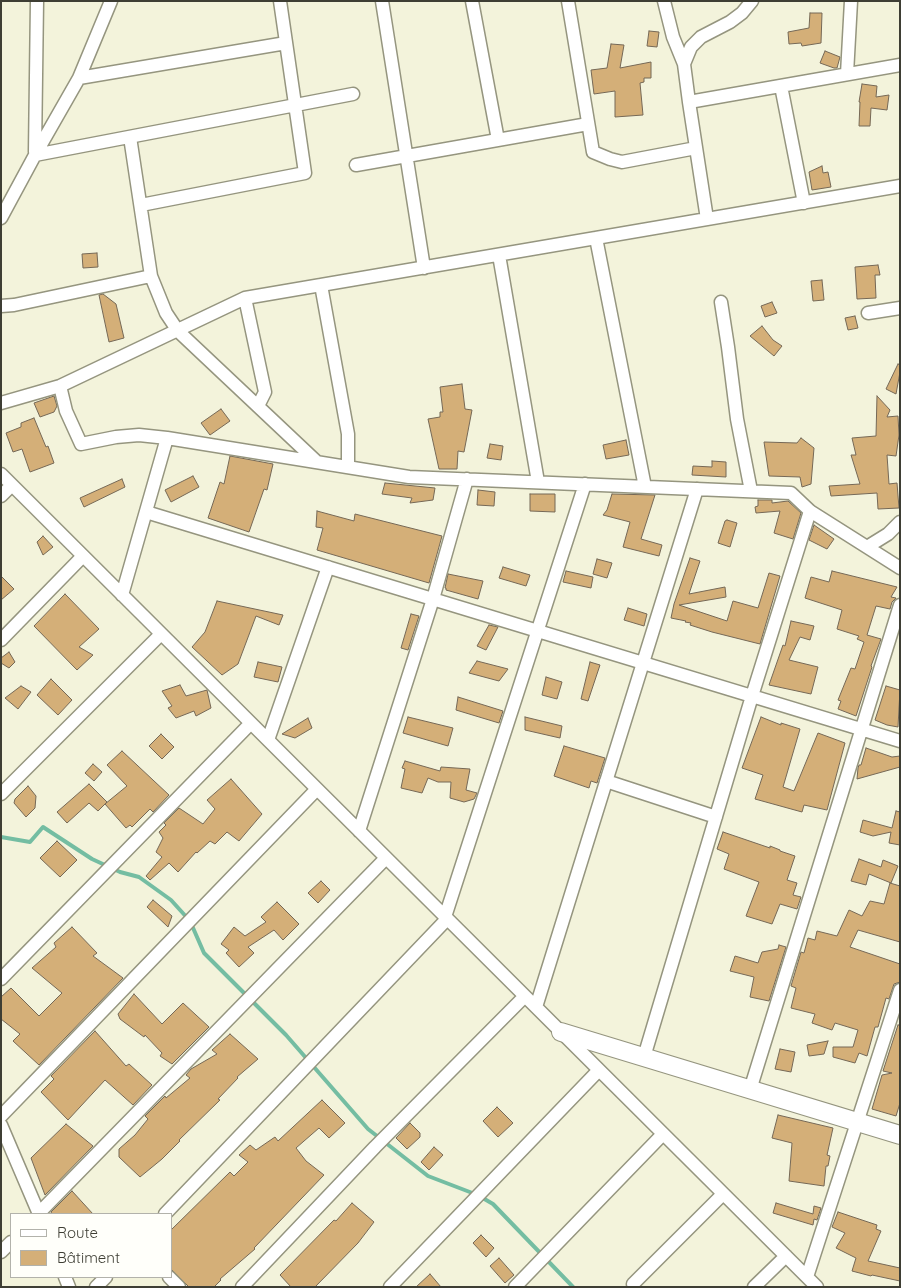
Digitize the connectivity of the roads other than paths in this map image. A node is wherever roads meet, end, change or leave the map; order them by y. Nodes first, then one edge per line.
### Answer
1 (37, 1) edge
2 (111, 1) edge
3 (280, 1) edge
4 (382, 1) edge
5 (472, 1) edge
6 (568, 1) edge
7 (664, 1) edge
8 (752, 1) edge
9 (851, 1) edge
10 (286, 43) junction
11 (684, 64) junction
12 (900, 65) edge
13 (847, 74) junction
14 (78, 78) junction
15 (781, 86) junction
16 (353, 94) dead end
17 (688, 102) junction
18 (295, 105) junction
19 (588, 124) junction
20 (130, 137) junction
21 (498, 140) junction
22 (696, 148) junction
23 (35, 155) junction
24 (406, 156) junction
25 (356, 165) dead end
26 (900, 186) edge
27 (804, 203) junction
28 (140, 205) junction
29 (1, 218) edge
30 (707, 219) junction
31 (596, 238) junction
32 (498, 255) junction
33 (424, 268) junction
34 (151, 276) junction
35 (321, 285) junction
36 (245, 298) junction
37 (720, 302) dead end
38 (1, 306) edge
39 (900, 308) edge
40 (868, 313) dead end
41 (178, 331) junction
42 (60, 386) junction
43 (1, 403) edge
44 (258, 406) junction
45 (167, 438) junction
46 (317, 462) junction
47 (348, 467) junction
48 (1, 474) edge
49 (467, 479) junction
50 (538, 482) junction
51 (585, 484) junction
52 (12, 485) junction
53 (645, 487) junction
54 (697, 489) junction
55 (751, 491) junction
56 (1, 496) edge
57 (810, 511) junction
58 (146, 512) junction
59 (900, 522) edge
60 (867, 547) junction
61 (83, 556) junction
62 (328, 567) junction
63 (900, 568) edge
64 (122, 595) junction
65 (433, 599) junction
66 (900, 605) edge
67 (538, 631) junction
68 (161, 634) junction
69 (1, 640) edge
70 (643, 663) junction
71 (752, 696) junction
72 (251, 723) junction
73 (861, 730) junction
74 (268, 740) junction
75 (900, 741) edge
76 (606, 781) junction
77 (317, 790) junction
78 (1, 794) edge
79 (716, 817) junction
80 (360, 832) junction
81 (386, 858) junction
82 (446, 918) junction
83 (1, 980) edge
84 (900, 990) edge
85 (525, 996) junction
86 (536, 1007) junction
87 (561, 1032) junction
88 (644, 1057) junction
89 (599, 1070) junction
90 (750, 1090) junction
91 (1, 1116) edge
92 (857, 1122) junction
93 (1, 1125) edge
94 (663, 1134) junction
95 (900, 1135) edge
96 (723, 1194) junction
97 (39, 1213) edge
98 (40, 1213) edge
99 (166, 1213) edge
100 (10, 1243) edge
101 (1, 1252) edge
102 (786, 1256) junction
103 (807, 1277) junction
104 (105, 1278) edge
105 (169, 1278) edge
106 (633, 1284) dead end
107 (522, 1285) edge
108 (96, 1287) edge
109 (179, 1287) edge
110 (242, 1287) edge
111 (390, 1287) edge
112 (754, 1287) edge
113 (817, 1287) edge

1 - 23 street
2 - 14 street
3 - 10 street
4 - 24 street
5 - 21 street
6 - 19 street
7 - 11 street
8 - 11 street
9 - 13 street
10 - 14 street
10 - 18 street
11 - 17 street
12 - 13 street
13 - 15 street
14 - 23 street
15 - 17 street
15 - 27 street
16 - 18 street
17 - 22 street
18 - 20 street
18 - 28 street
19 - 21 street
19 - 22 street
20 - 23 street
20 - 28 street
21 - 24 street
22 - 30 street
23 - 29 street
24 - 25 street
24 - 33 street
26 - 27 street
27 - 30 street
28 - 34 street
30 - 31 street
31 - 32 street
31 - 53 street
32 - 33 street
32 - 50 street
33 - 35 street
34 - 38 street
34 - 41 street
35 - 36 street
35 - 47 street
36 - 41 street
36 - 44 street
37 - 55 street
39 - 40 street
41 - 42 street
41 - 44 street
42 - 43 street
42 - 45 street
44 - 46 street
45 - 46 street
45 - 58 street
46 - 47 street
47 - 49 street
48 - 52 street
49 - 50 street
49 - 65 street
50 - 51 street
51 - 53 street
51 - 67 street
52 - 56 street
52 - 61 street
53 - 54 street
54 - 55 street
54 - 70 street
55 - 57 street
57 - 60 street
57 - 71 street
58 - 62 street
58 - 64 street
59 - 60 street
60 - 63 street
61 - 64 street
61 - 69 street
62 - 65 street
62 - 74 street
64 - 68 street
65 - 67 street
65 - 80 street
66 - 73 street
67 - 70 street
67 - 82 street
68 - 72 street
68 - 78 street
70 - 71 street
70 - 76 street
71 - 73 street
71 - 79 street
72 - 74 street
72 - 83 street
73 - 75 street
73 - 90 street
74 - 77 street
76 - 79 street
76 - 86 street
77 - 80 street
77 - 91 street
79 - 88 street
80 - 81 street
81 - 82 street
81 - 98 street
82 - 85 street
82 - 99 street
84 - 92 street
85 - 86 street
85 - 110 street
86 - 87 street
87 - 88 street
87 - 89 street
88 - 90 street
89 - 94 street
89 - 111 street
90 - 92 street
92 - 95 street
92 - 103 street
93 - 97 street
94 - 96 street
94 - 107 street
96 - 102 street
96 - 106 street
100 - 101 street
102 - 103 street
102 - 112 street
103 - 113 street
104 - 108 street
105 - 109 street

